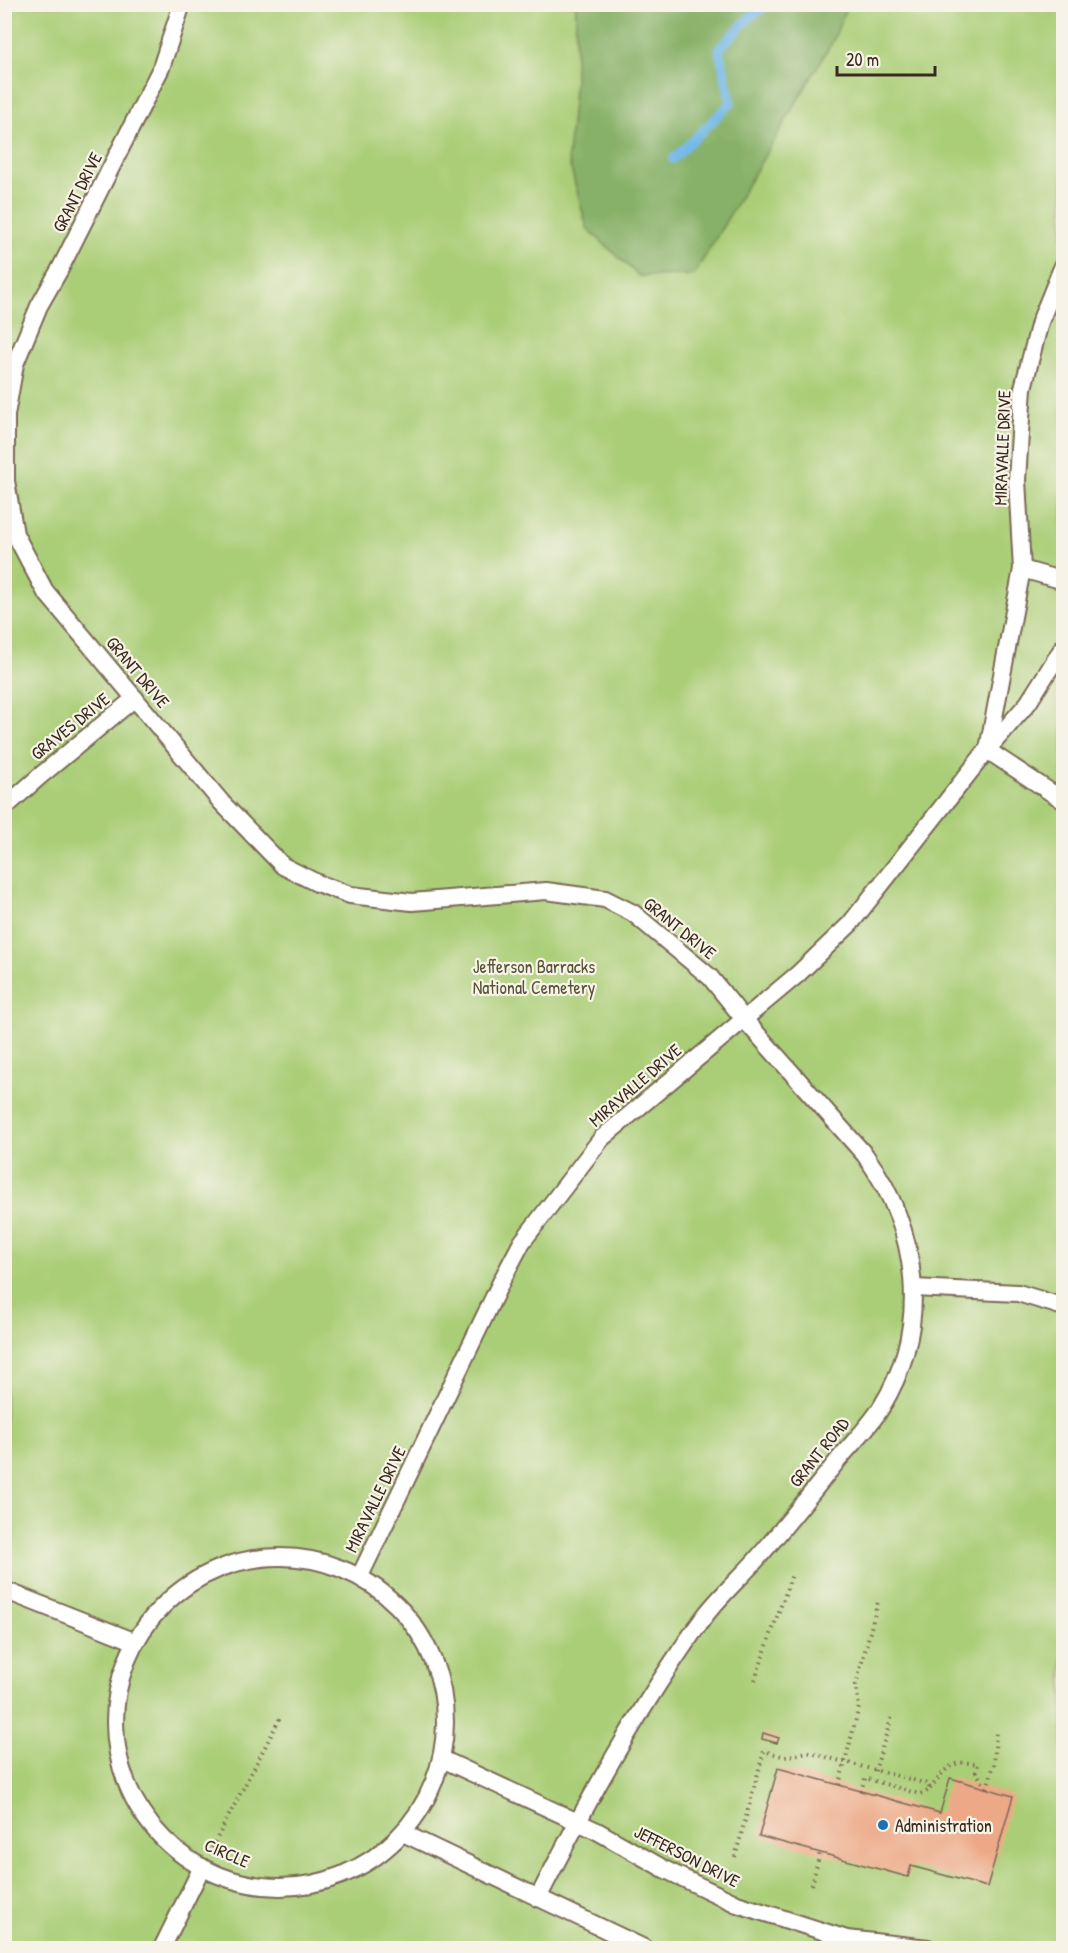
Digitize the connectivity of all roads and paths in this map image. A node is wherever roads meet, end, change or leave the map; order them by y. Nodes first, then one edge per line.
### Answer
1 (182, 4) edge
2 (1064, 263) edge
3 (1022, 569) junction
4 (1064, 581) edge
5 (1064, 646) edge
6 (135, 699) junction
7 (987, 750) junction
8 (1064, 801) edge
9 (4, 808) edge
10 (743, 1018) junction
11 (914, 1288) junction
12 (1064, 1306) edge
13 (792, 1575) dead end
14 (360, 1576) junction
15 (4, 1590) edge
16 (878, 1602) dead end
17 (136, 1642) junction
18 (755, 1680) dead end
19 (892, 1716) dead end
20 (280, 1718) dead end
21 (996, 1733) dead end
22 (442, 1759) junction
23 (845, 1763) junction
24 (875, 1771) junction
25 (839, 1785) dead end
26 (930, 1789) junction
27 (861, 1791) dead end
28 (577, 1822) junction
29 (403, 1833) junction
30 (820, 1852) dead end
31 (735, 1857) dead end
32 (202, 1867) junction
33 (812, 1885) dead end
34 (538, 1898) junction
35 (162, 1948) edge
36 (644, 1948) edge
37 (928, 1948) edge

1 - 6 lane, GRANT DRIVE
2 - 3 lane, MIRAVALLE DRIVE
3 - 4 lane
3 - 7 lane, MIRAVALLE DRIVE
5 - 7 lane, MIRAVALLE DRIVE
6 - 9 lane, GRAVES DRIVE
6 - 10 lane, GRANT DRIVE
7 - 8 lane
7 - 10 lane, MIRAVALLE DRIVE
10 - 11 lane, GRANT ROAD
10 - 14 lane, MIRAVALLE DRIVE
11 - 12 lane
11 - 28 lane, GRANT ROAD
13 - 18 path
14 - 17 lane, CIRCLE
14 - 22 lane, CIRCLE
15 - 17 lane
16 - 23 path
17 - 32 lane, CIRCLE
19 - 24 path
20 - 32 path
21 - 26 path
22 - 28 lane, JEFFERSON DRIVE
22 - 29 lane, CIRCLE
23 - 24 path
23 - 25 path
23 - 31 path
24 - 26 path
26 - 27 path
28 - 34 lane, GRANT ROAD
28 - 37 lane, JEFFERSON DRIVE
29 - 32 lane, CIRCLE
29 - 34 lane
30 - 33 path
32 - 35 lane
34 - 36 lane

